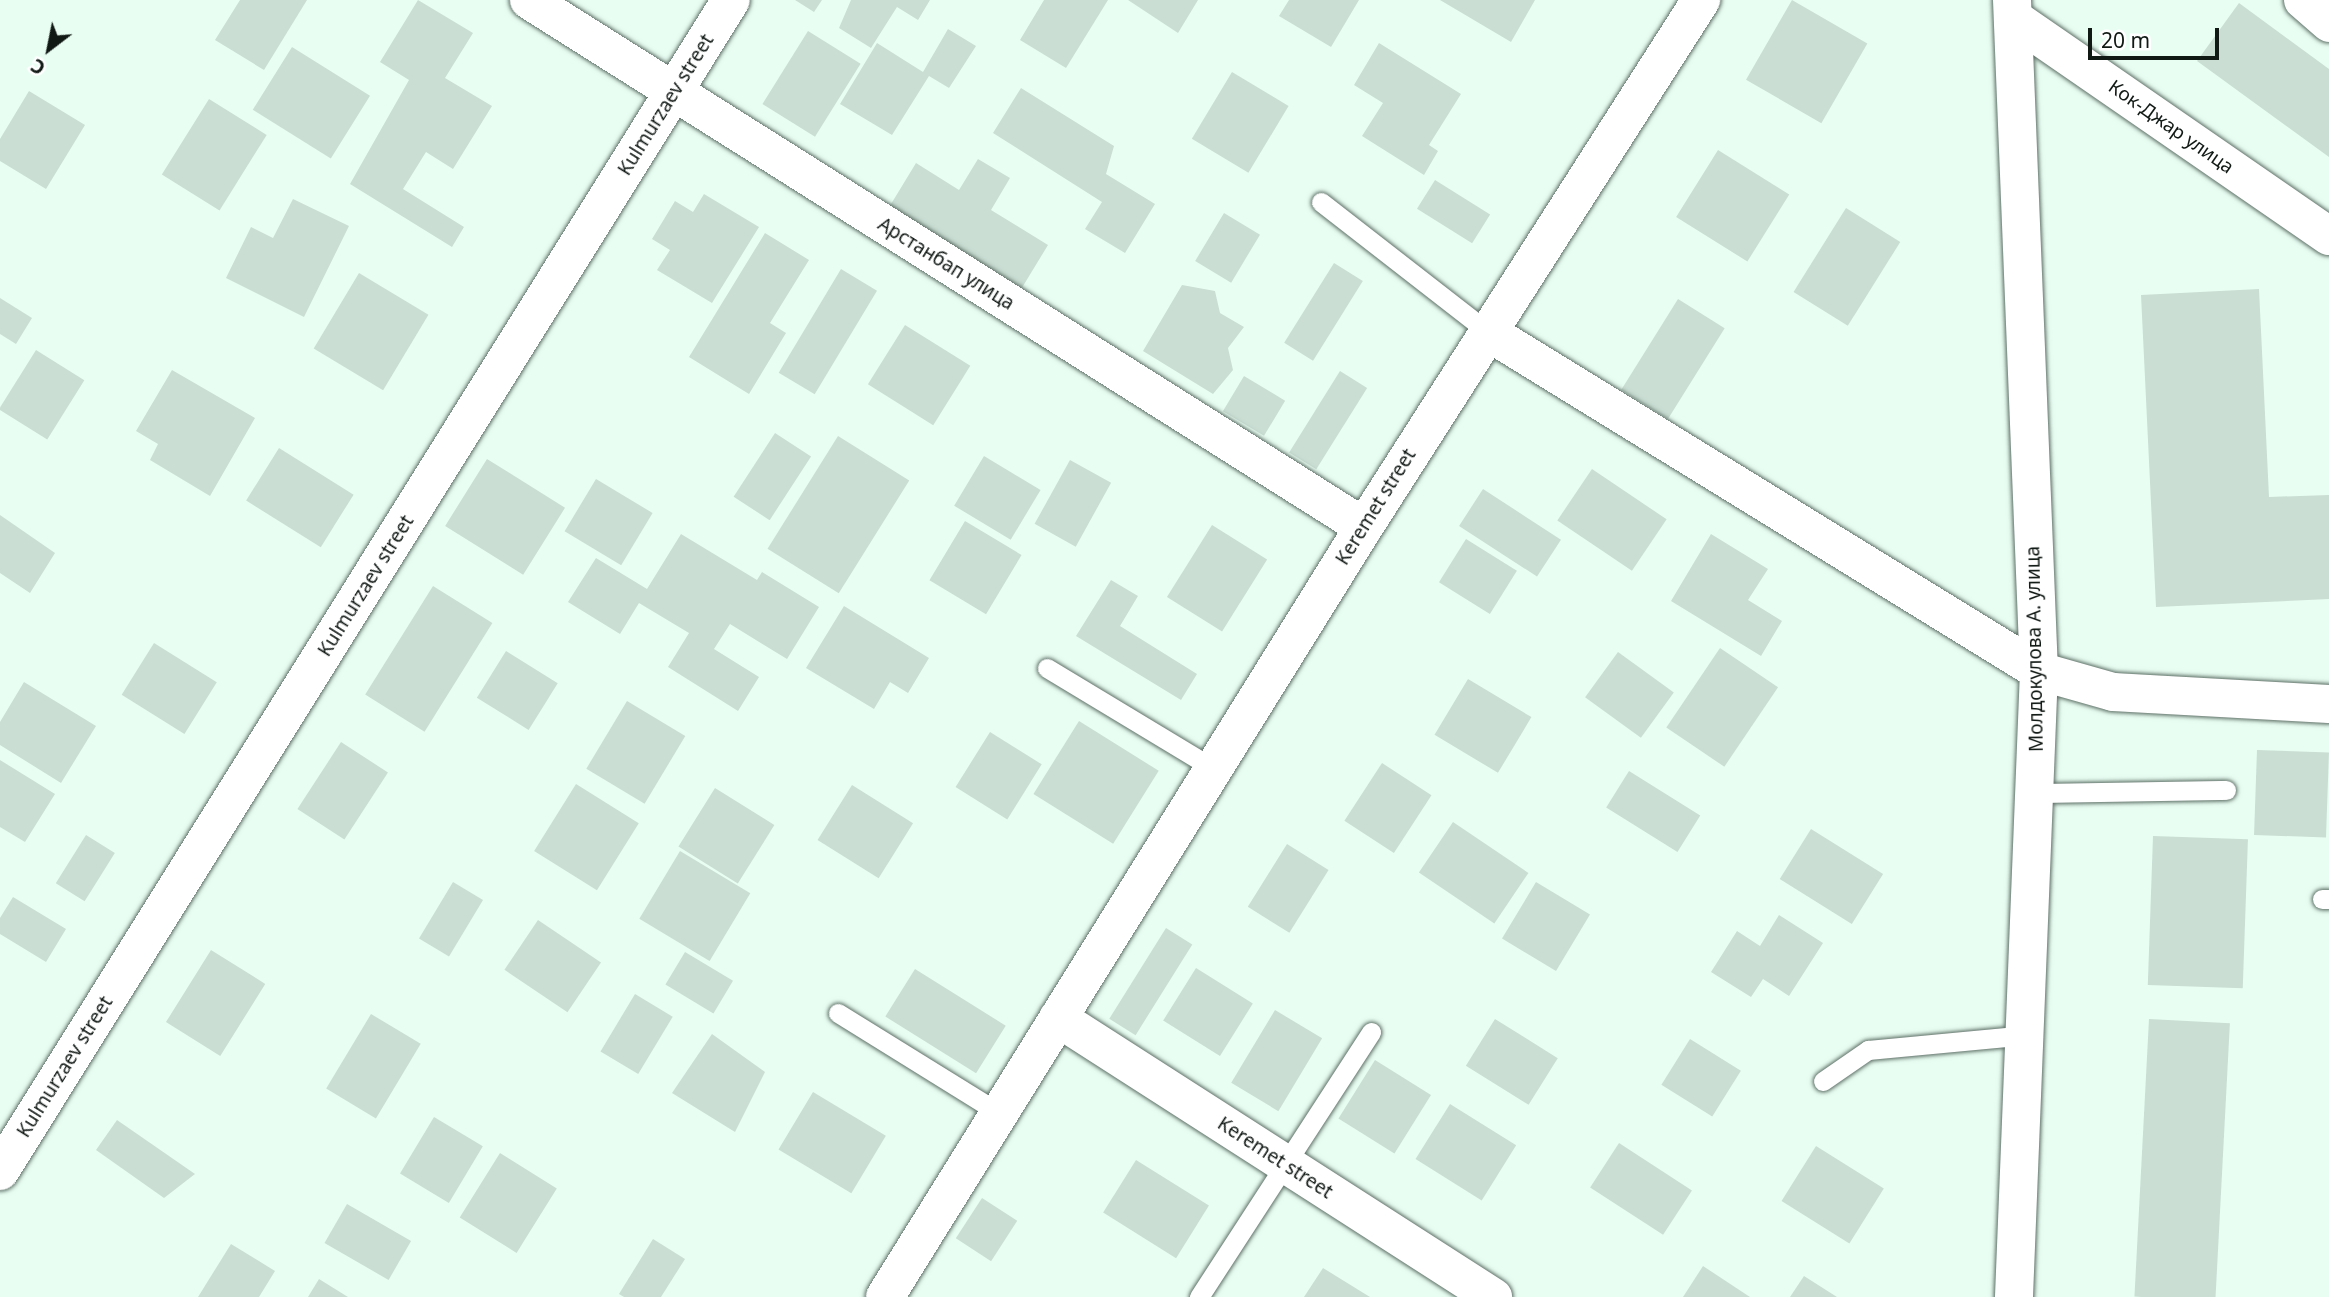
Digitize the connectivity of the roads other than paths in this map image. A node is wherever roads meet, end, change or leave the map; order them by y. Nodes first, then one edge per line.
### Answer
1 (529, 0) edge
2 (730, 0) edge
3 (1701, 0) edge
4 (2303, 0) edge
5 (2012, 9) edge
6 (2329, 23) edge
7 (673, 93) junction
8 (1321, 202) dead end
9 (2329, 236) edge
10 (1488, 332) junction
11 (1364, 527) junction
12 (1047, 668) dead end
13 (2039, 671) junction
14 (2329, 704) edge
15 (1213, 768) junction
16 (2225, 790) dead end
17 (2035, 793) junction
18 (838, 1013) dead end
19 (1058, 1018) junction
20 (1371, 1032) dead end
21 (2027, 1035) junction
22 (1823, 1081) dead end
23 (999, 1113) junction
24 (1286, 1164) junction
25 (0, 1171) edge
26 (886, 1297) edge
27 (1199, 1297) edge
28 (1493, 1297) edge
29 (2014, 1297) edge

1 - 7 street, Арстанбап улица
2 - 7 street, Kulmurzaev street
3 - 10 street, Keremet street
4 - 6 street
5 - 9 street, Кок-Джар улица
5 - 13 street, Молдокулова А. улица
7 - 11 street, Арстанбап улица
7 - 25 street, Kulmurzaev street
8 - 10 lane
10 - 11 street, Keremet street
10 - 13 street
11 - 15 street, Keremet street
12 - 15 lane
13 - 14 street
13 - 17 street, Молдокулова А. улица
15 - 19 street, Keremet street
16 - 17 lane
17 - 21 street, Молдокулова А. улица
18 - 23 lane
19 - 23 street, Keremet street
19 - 24 street, Keremet street
20 - 24 lane
21 - 22 lane
21 - 29 street, Молдокулова А. улица
23 - 26 street, Keremet street
24 - 27 lane
24 - 28 street, Keremet street

